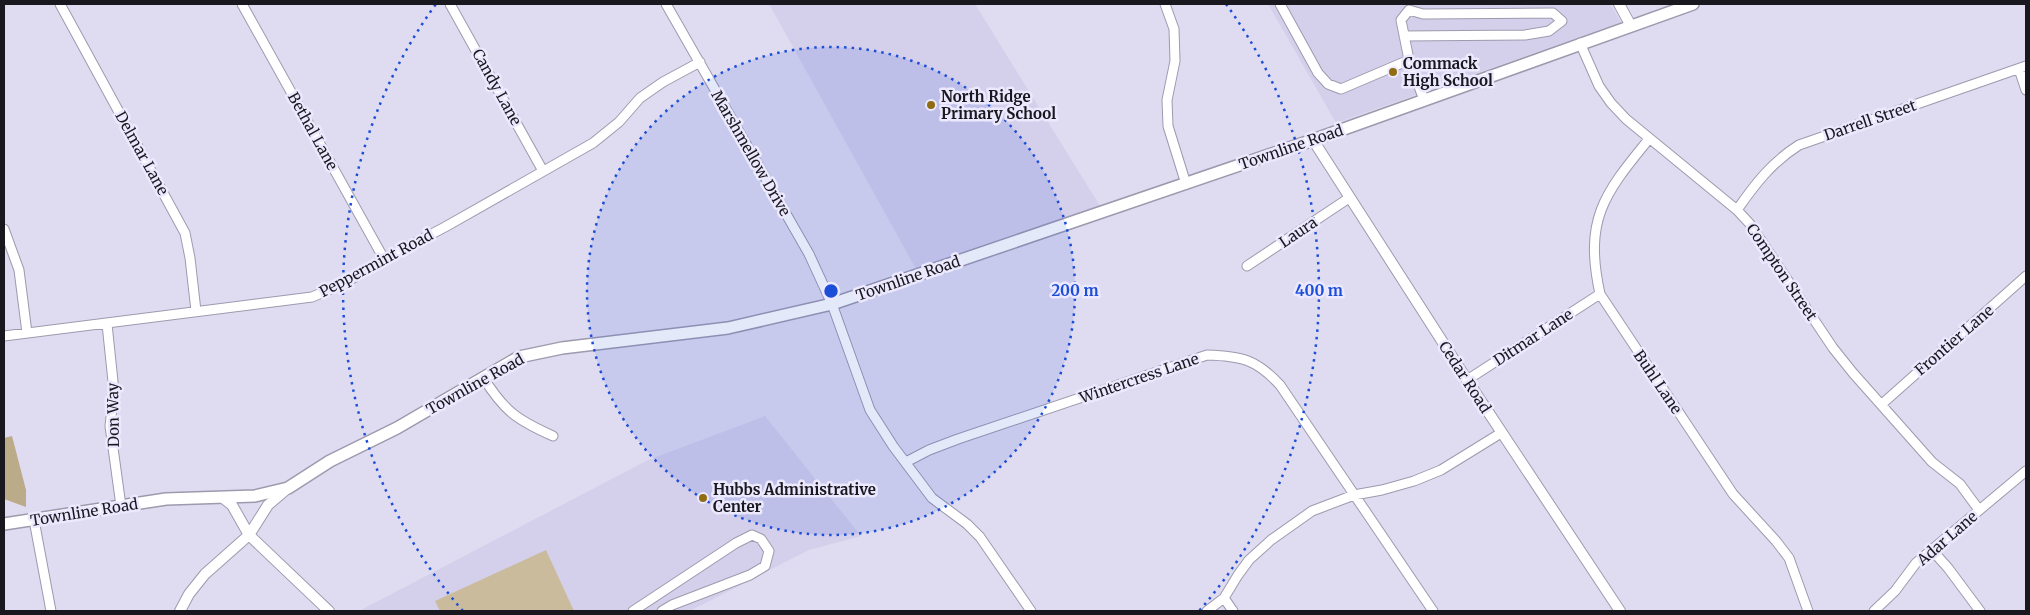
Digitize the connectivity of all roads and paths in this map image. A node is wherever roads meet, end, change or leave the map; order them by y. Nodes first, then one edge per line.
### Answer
1 (60, 4) edge
2 (242, 4) edge
3 (450, 4) edge
4 (666, 4) edge
5 (1165, 4) edge
6 (1280, 4) edge
7 (1619, 4) edge
8 (1693, 4) edge
9 (1631, 26) junction
10 (1404, 36) junction
11 (1580, 43) junction
12 (1409, 60) junction
13 (700, 62) junction
14 (2022, 67) edge
15 (2026, 90) edge
16 (1424, 100) junction
17 (1649, 139) junction
18 (1313, 140) junction
19 (542, 171) junction
20 (1186, 184) junction
21 (1349, 198) junction
22 (1737, 210) junction
23 (4, 229) edge
24 (384, 258) junction
25 (1247, 266) dead end
26 (2026, 276) edge
27 (1600, 294) junction
28 (832, 304) junction
29 (196, 311) junction
30 (107, 324) junction
31 (27, 333) junction
32 (4, 336) edge
33 (483, 377) junction
34 (1467, 380) junction
35 (1882, 404) junction
36 (1501, 432) junction
37 (553, 436) dead end
38 (906, 462) junction
39 (2026, 471) edge
40 (288, 488) junction
41 (1354, 495) junction
42 (223, 498) junction
43 (121, 506) junction
44 (1979, 510) junction
45 (34, 520) junction
46 (4, 524) edge
47 (249, 535) junction
48 (1931, 549) junction
49 (1224, 598) junction
50 (51, 611) edge
51 (180, 611) edge
52 (329, 611) edge
53 (633, 611) edge
54 (662, 611) edge
55 (1031, 611) edge
56 (1207, 611) edge
57 (1233, 611) edge
58 (1434, 611) edge
59 (1620, 611) edge
60 (1808, 611) edge
61 (1874, 611) edge
62 (1980, 611) edge

1 - 29 street, Delmar Lane
2 - 24 street, Bethal Lane
3 - 19 street, Candy Lane
4 - 13 street, Marshmellow Drive
5 - 20 street
6 - 12 street
7 - 9 street
8 - 9 main road, Townline Road
9 - 11 main road, Townline Road
10 - 10 street
10 - 12 street
11 - 16 main road, Townline Road
11 - 17 street, Compton Street
12 - 16 street
13 - 19 street, Peppermint Road
13 - 28 street, Marshmellow Drive
14 - 15 street
14 - 22 street, Darrell Street
16 - 18 main road, Townline Road
17 - 22 street, Compton Street
17 - 27 street, Buhl Lane
18 - 20 main road, Townline Road
18 - 21 street, Cedar Road
19 - 24 street, Peppermint Road
20 - 28 main road, Townline Road
21 - 25 street, Laura
21 - 34 street, Cedar Road
22 - 35 street, Compton Street
23 - 31 street
24 - 29 street, Peppermint Road
26 - 35 street, Frontier Lane
27 - 34 street, Ditmar Lane
27 - 60 street, Buhl Lane
28 - 33 main road, Townline Road
28 - 38 street, Marshmellow Drive
29 - 30 street, Peppermint Road
30 - 31 street, Peppermint Road
30 - 43 street, Don Way
31 - 32 street, Peppermint Road
33 - 37 street
33 - 40 main road, Townline Road
34 - 36 street, Cedar Road
35 - 44 street, Compton Street
36 - 41 street
36 - 59 street, Cedar Road
38 - 41 street, Wintercress Lane
38 - 55 street, Marshmellow Drive
39 - 44 street, Adar Lane
40 - 42 main road, Townline Road
40 - 47 street
41 - 49 street
41 - 58 street, Wintercress Lane
42 - 43 main road, Townline Road
42 - 47 street
43 - 45 main road, Townline Road
44 - 48 street, Adar Lane
45 - 46 main road, Townline Road
45 - 50 street
47 - 51 street
47 - 52 street
48 - 61 street, Adar Lane
48 - 62 street
49 - 56 street
49 - 57 street
53 - 54 street

